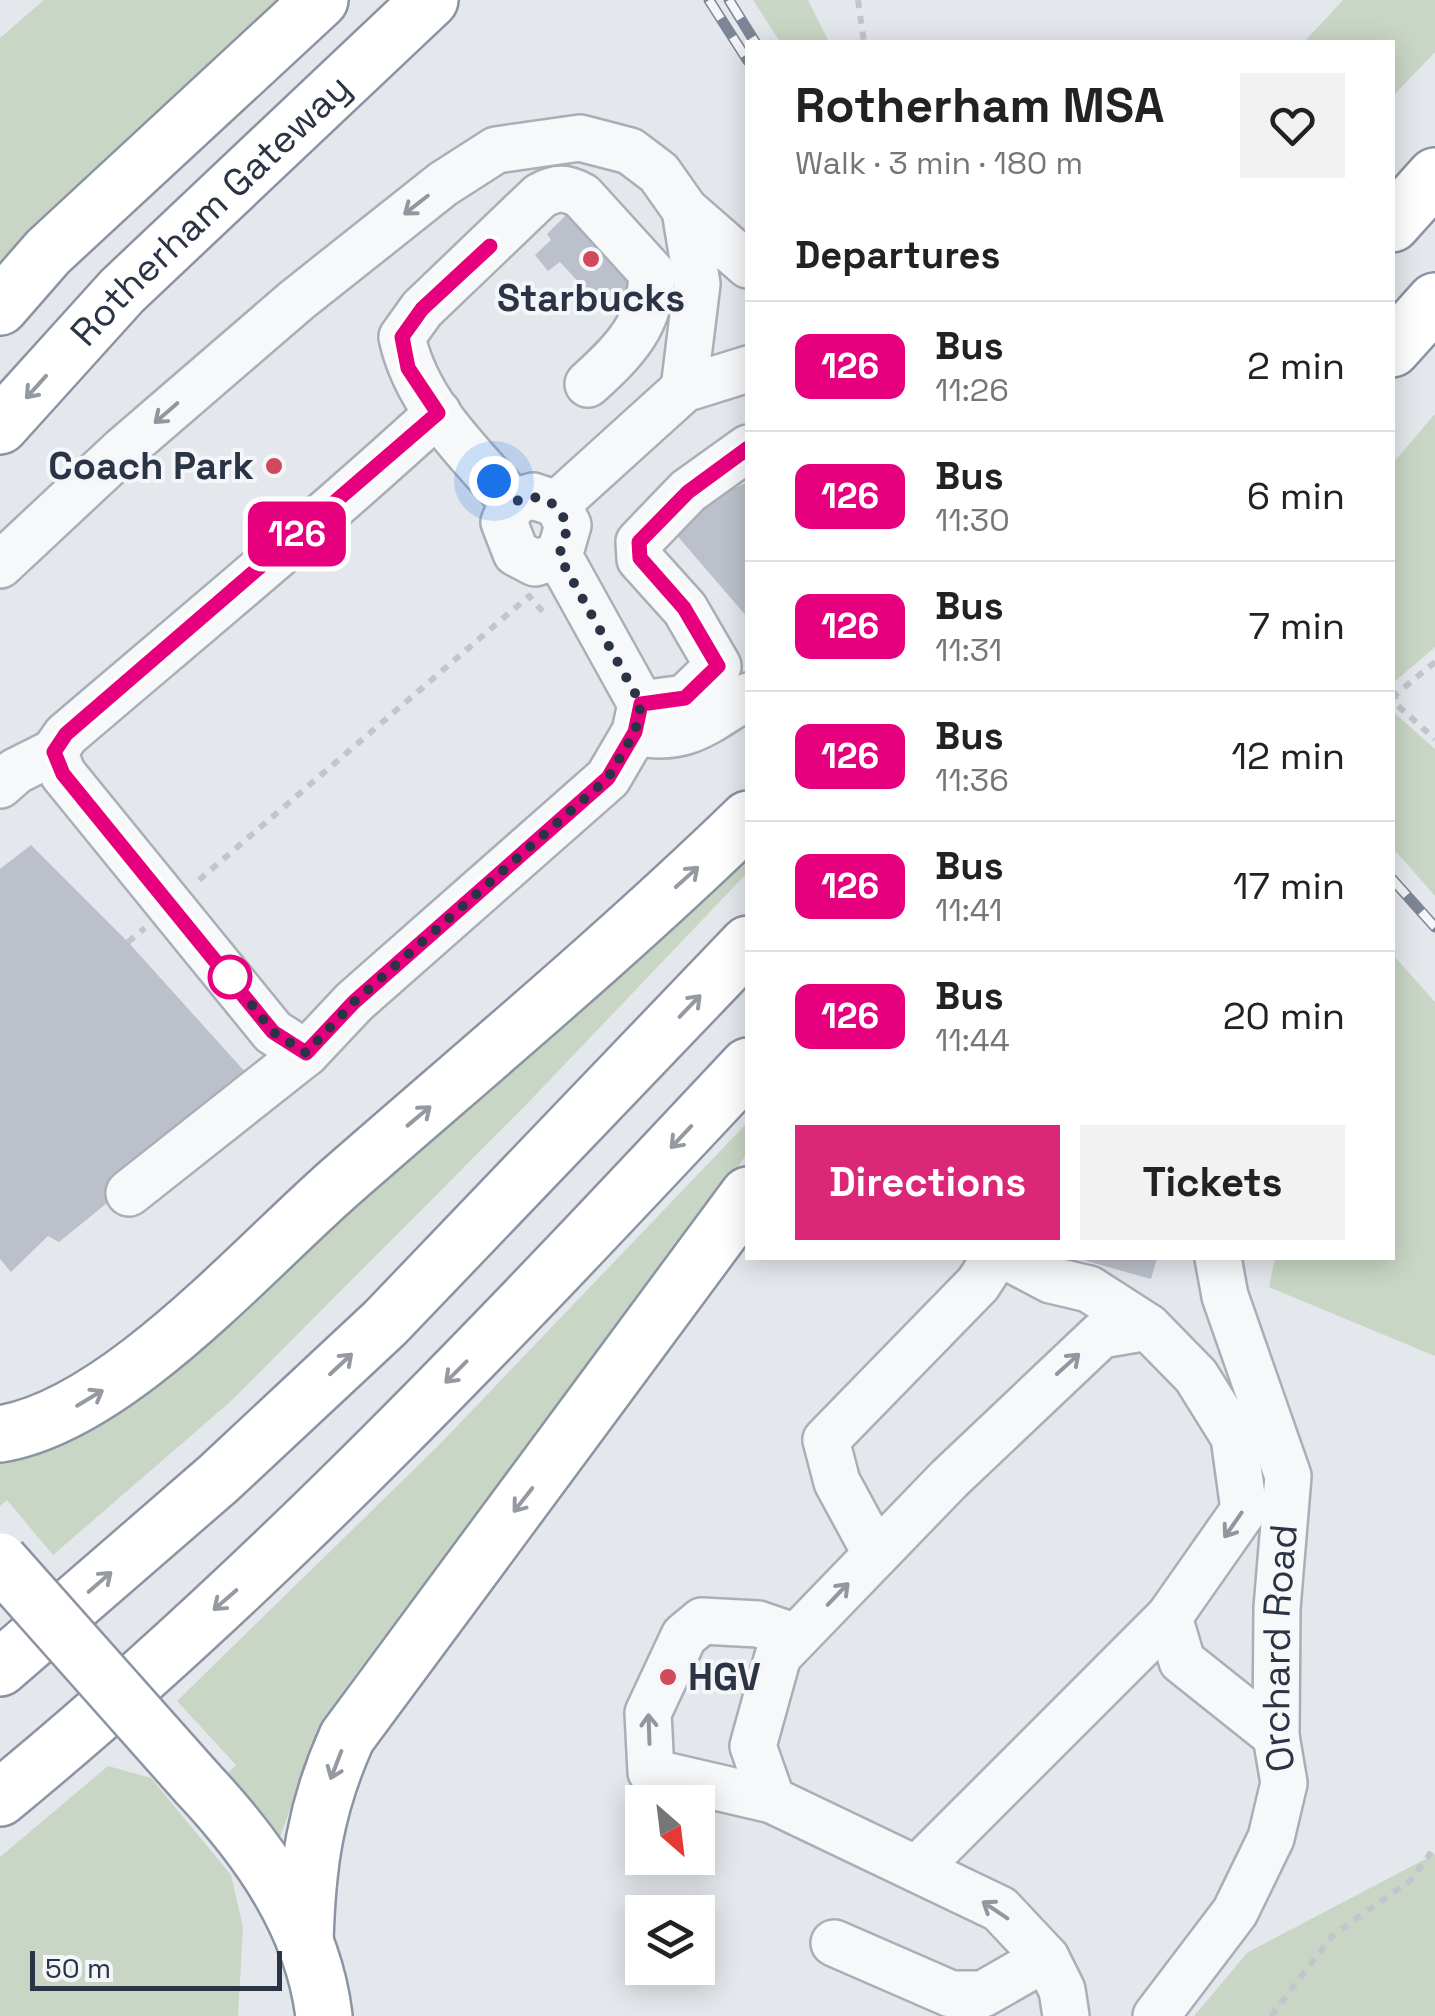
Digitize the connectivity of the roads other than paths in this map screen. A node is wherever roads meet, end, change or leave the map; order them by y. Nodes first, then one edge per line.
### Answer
1 (320, 0) edge
2 (430, 0) edge
3 (1435, 141) edge
4 (1435, 176) edge
5 (1395, 180) edge
6 (686, 210) junction
7 (1395, 221) edge
8 (745, 262) edge
9 (1435, 301) edge
10 (0, 308) edge
11 (1395, 346) edge
12 (745, 370) edge
13 (588, 384) dead end
14 (684, 389) junction
15 (438, 413) junction
16 (0, 426) edge
17 (745, 450) edge
18 (535, 503) junction
19 (0, 565) edge
20 (745, 698) edge
21 (638, 718) junction
22 (54, 752) junction
23 (0, 785) edge
24 (745, 822) edge
25 (745, 947) edge
26 (306, 1053) junction
27 (745, 1069) edge
28 (129, 1193) dead end
29 (745, 1199) edge
30 (1218, 1260) edge
31 (998, 1265) edge
32 (1148, 1327) junction
33 (0, 1434) edge
34 (876, 1554) junction
35 (0, 1561) edge
36 (1169, 1617) junction
37 (796, 1637) junction
38 (0, 1668) edge
39 (1276, 1736) junction
40 (0, 1798) edge
41 (772, 1800) junction
42 (917, 1870) junction
43 (305, 1942) junction
44 (834, 1943) dead end
45 (1046, 1958) junction
46 (324, 2016) edge
47 (1066, 2016) edge
48 (1156, 2016) edge

1 - 10 highway
2 -> 16 highway, Rotherham Gateway
3 - 5 highway
4 - 7 highway
6 - 8 lane
6 - 14 lane
6 -> 19 lane
9 - 11 highway
12 - 14 lane
13 - 15 lane
14 - 18 lane
15 - 18 lane
15 - 22 lane
17 - 21 lane
18 - 21 lane
20 - 21 lane
21 - 26 lane
22 - 23 lane
22 - 26 lane
33 -> 24 highway
38 -> 25 highway
26 - 28 lane
27 -> 40 highway
29 -> 43 highway
30 - 39 lane, Orchard Road
31 - 32 lane
31 - 34 lane
34 -> 32 lane
32 -> 36 lane
37 -> 34 lane
35 - 43 highway, bridge
36 - 39 lane
36 - 42 lane
37 - 41 lane
41 -> 37 lane
39 - 48 lane, Orchard Road
41 - 42 lane
45 -> 42 lane
43 - 46 highway
44 - 45 lane
45 - 47 lane

